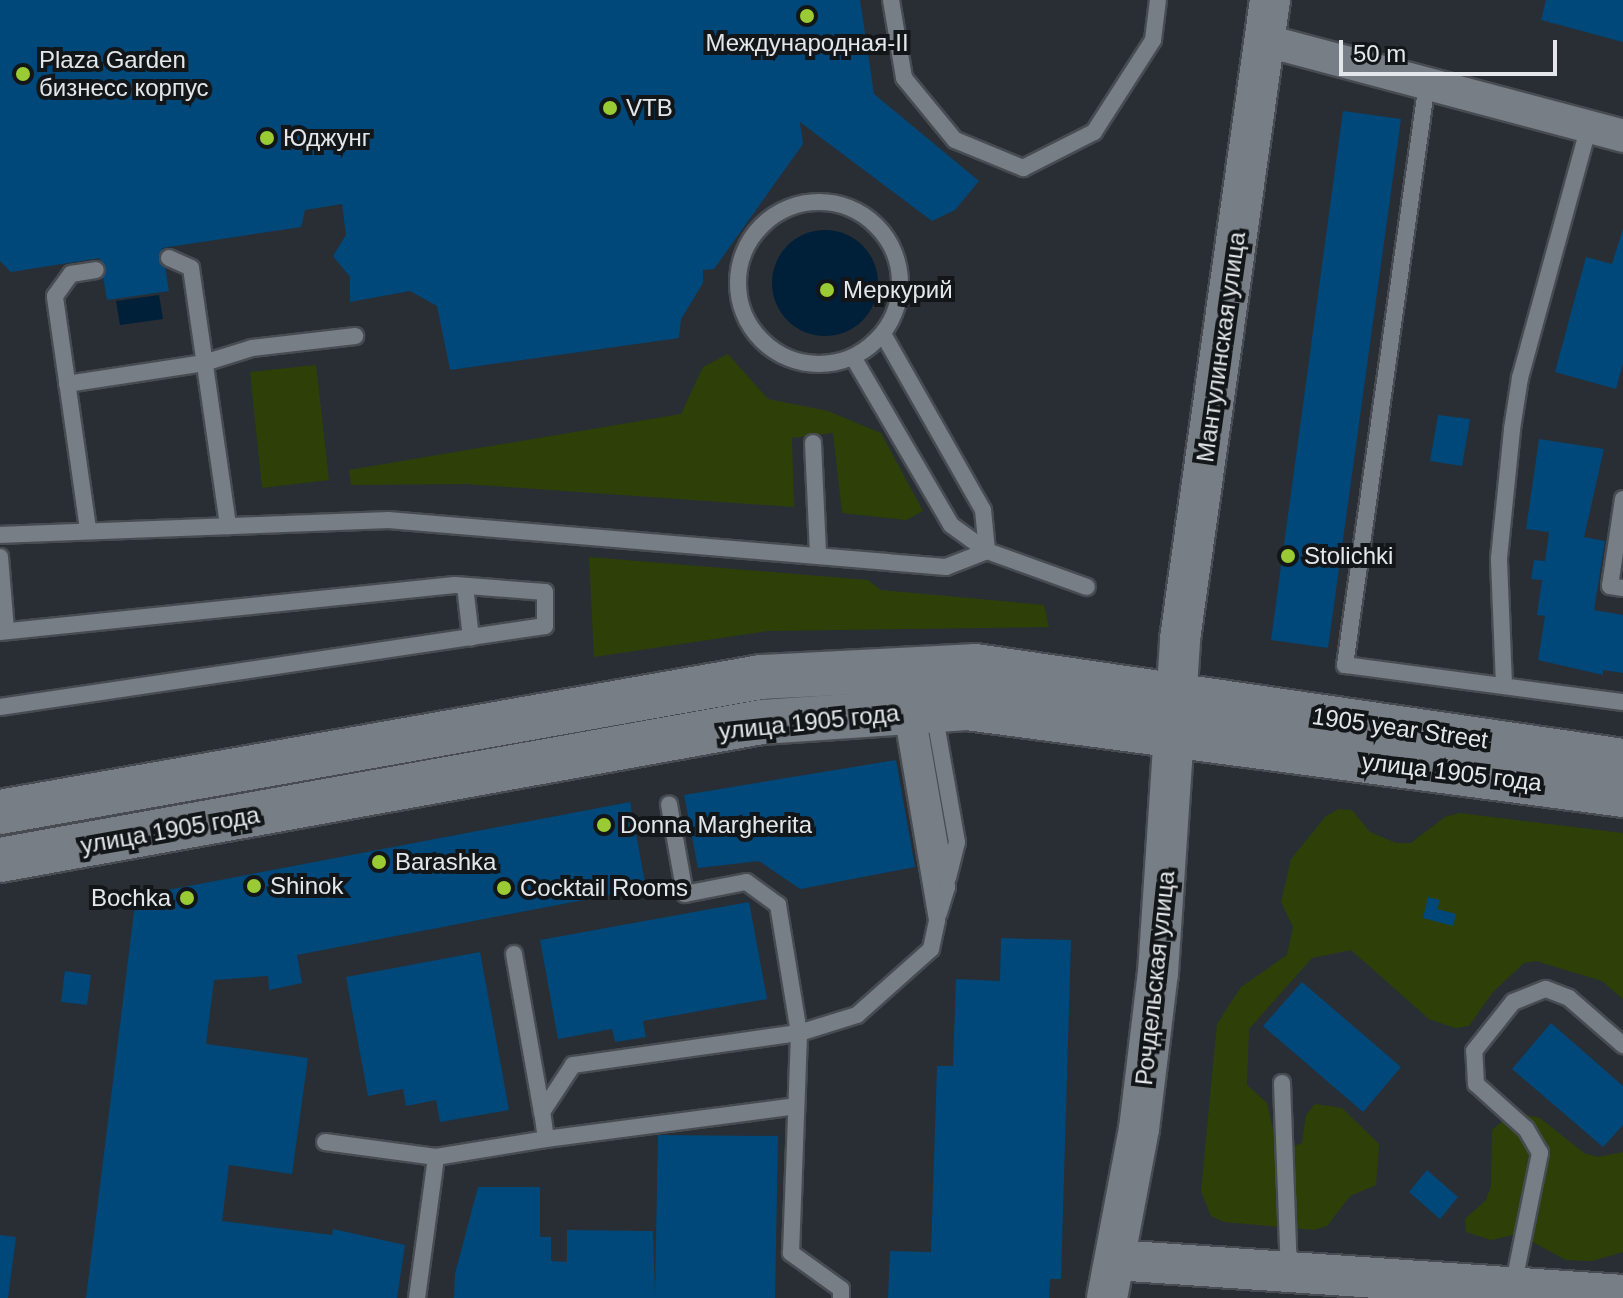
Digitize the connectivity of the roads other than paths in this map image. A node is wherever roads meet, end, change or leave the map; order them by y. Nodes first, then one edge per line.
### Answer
1 (891, 0) edge
2 (1158, 0) edge
3 (1270, 0) edge
4 (1263, 40) junction
5 (1427, 83) junction
6 (1589, 126) junction
7 (1623, 136) edge
8 (169, 258) dead end
9 (96, 270) dead end
10 (883, 334) junction
11 (355, 336) dead end
12 (853, 357) junction
13 (204, 363) junction
14 (67, 384) junction
15 (813, 443) dead end
16 (1623, 499) edge
17 (228, 526) junction
18 (88, 529) junction
19 (0, 535) edge
20 (987, 551) junction
21 (818, 553) junction
22 (0, 557) edge
23 (465, 586) junction
24 (1087, 587) dead end
25 (1623, 588) edge
26 (3, 631) edge
27 (471, 638) junction
28 (1504, 685) junction
29 (1623, 702) edge
30 (0, 707) edge
31 (917, 712) junction
32 (1176, 716) junction
33 (1623, 761) edge
34 (1623, 795) edge
35 (669, 804) dead end
36 (0, 812) edge
37 (0, 860) edge
38 (937, 920) junction
39 (514, 954) dead end
40 (799, 1033) junction
41 (1623, 1045) edge
42 (1282, 1083) dead end
43 (795, 1106) junction
44 (542, 1112) junction
45 (546, 1139) junction
46 (325, 1142) dead end
47 (436, 1157) junction
48 (1115, 1260) junction
49 (1290, 1272) junction
50 (1513, 1288) junction
51 (1582, 1295) edge
52 (1623, 1295) edge
53 (417, 1298) edge
54 (841, 1298) edge
55 (1107, 1298) edge

1 - 2 lane
3 - 4 street, Мантулинская улица
4 - 5 street
4 - 32 street, Мантулинская улица
5 - 6 street
5 - 28 lane
6 - 7 street
6 - 28 lane
8 - 13 lane
9 - 14 lane
10 - 12 lane
10 - 12 lane
10 - 20 lane
11 - 13 lane
12 - 20 lane
13 - 14 lane
13 - 17 lane
14 - 18 lane
15 - 21 lane
16 - 25 lane
17 - 18 lane
17 - 21 lane
18 - 19 lane
20 - 21 lane
20 - 24 lane
22 - 26 lane
23 - 26 lane
23 - 27 lane
23 - 27 lane
27 - 30 lane
28 - 29 lane
31 - 32 main road, улица 1905 года
31 - 37 main road, улица 1905 года
31 - 38 lane
31 - 38 lane
32 - 33 main road, 1905 year Street
32 - 34 main road, улица 1905 года
32 - 36 main road, улица 1905 года
32 - 48 street, Рочдельская улица
35 - 40 lane
38 - 40 lane
39 - 44 lane
40 - 43 lane
40 - 44 lane
41 - 50 lane
42 - 49 lane
43 - 45 lane
43 - 54 lane
44 - 45 lane
45 - 47 lane
46 - 47 lane
47 - 53 lane
48 - 49 street
48 - 55 street, Рочдельская улица
49 - 50 street
50 - 51 street
51 - 52 street

